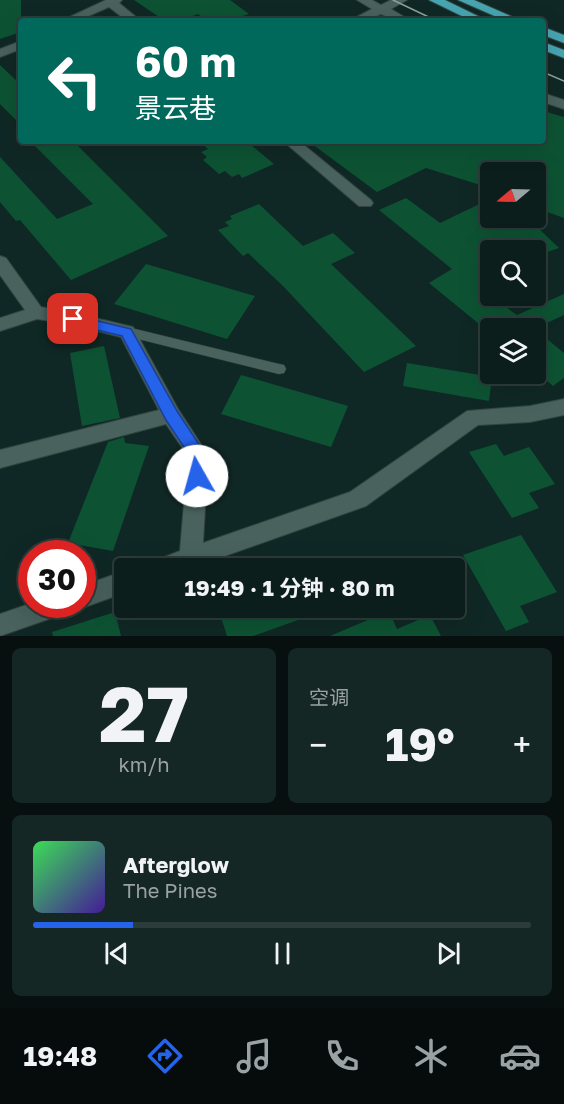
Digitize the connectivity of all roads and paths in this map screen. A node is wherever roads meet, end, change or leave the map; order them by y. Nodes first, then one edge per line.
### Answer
1 (363, 0) edge
2 (402, 0) edge
3 (435, 0) edge
4 (464, 0) edge
5 (113, 1) edge
6 (382, 9) junction
7 (74, 18) edge
8 (132, 18) edge
9 (362, 18) edge
10 (399, 18) edge
11 (475, 18) edge
12 (509, 18) edge
13 (546, 32) edge
14 (564, 39) edge
15 (18, 46) edge
16 (546, 47) edge
17 (0, 53) edge
18 (564, 54) edge
19 (546, 98) edge
20 (564, 105) edge
21 (294, 144) edge
22 (365, 202) dead end
23 (0, 262) edge
24 (36, 313) junction
25 (0, 325) edge
26 (126, 332) junction
27 (279, 369) dead end
28 (564, 407) edge
29 (171, 415) junction
30 (0, 459) edge
31 (191, 558) joint
32 (114, 586) edge
33 (96, 592) edge
34 (22, 618) edge
35 (0, 626) edge

1 - 6 street
2 - 6 street
3 - 11 highway
4 - 12 highway
5 - 7 street
5 - 8 street
6 - 9 street
6 - 10 street
13 - 14 highway
15 - 17 street
16 - 18 highway
19 - 20 street
21 - 22 street
23 - 24 street
24 - 25 street
24 - 26 street
26 - 27 lane
26 - 29 street
28 - 31 street
29 - 30 street
29 - 31 street
32 - 33 street
34 - 35 street

